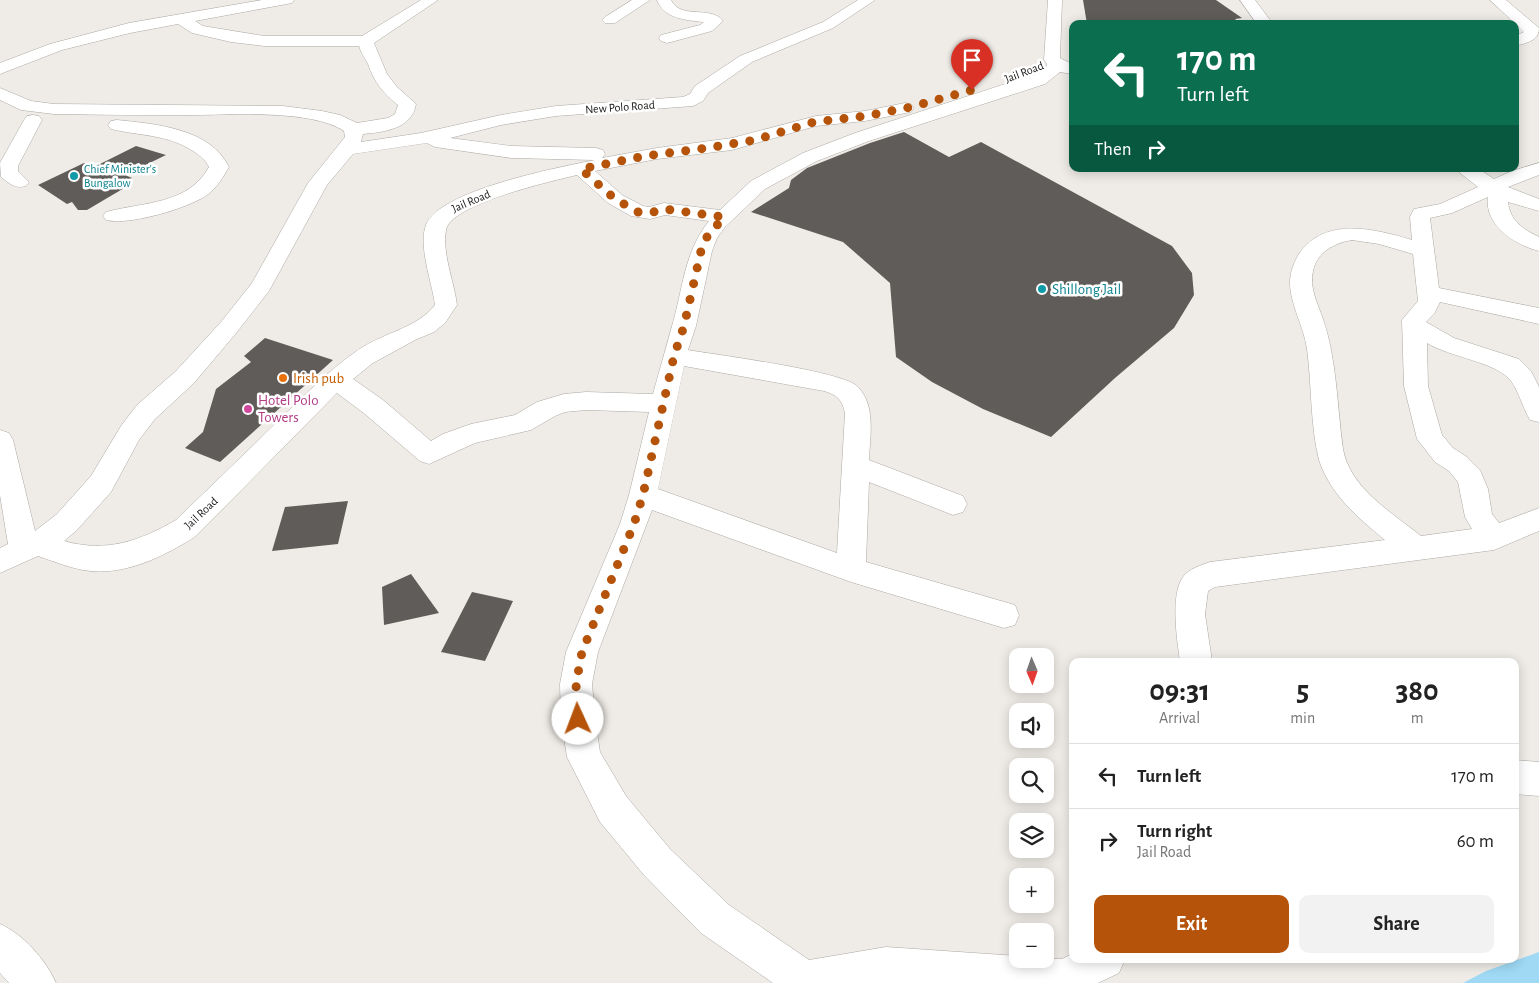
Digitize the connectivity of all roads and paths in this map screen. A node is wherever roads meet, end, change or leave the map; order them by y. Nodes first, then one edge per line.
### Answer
1 (288, 0) edge
2 (431, 0) edge
3 (643, 0) edge
4 (664, 0) edge
5 (868, 0) edge
6 (1055, 0) edge
7 (1247, 0) edge
8 (1497, 0) edge
9 (181, 19) junction
10 (610, 20) dead end
11 (1262, 20) edge
12 (1516, 20) edge
13 (1519, 23) edge
14 (1531, 35) edge
15 (667, 38) dead end
16 (366, 41) junction
17 (1060, 64) edge
18 (0, 69) edge
19 (2, 102) edge
20 (33, 120) junction
21 (350, 139) junction
22 (421, 139) junction
23 (658, 154) junction
24 (581, 169) junction
25 (1539, 170) edge
26 (1471, 172) edge
27 (19, 182) dead end
28 (1495, 190) junction
29 (1539, 205) edge
30 (113, 216) dead end
31 (724, 217) junction
32 (1539, 245) edge
33 (1424, 250) junction
34 (1429, 293) junction
35 (1539, 316) edge
36 (1414, 325) junction
37 (674, 356) junction
38 (336, 380) junction
39 (664, 403) junction
40 (1539, 413) edge
41 (0, 440) edge
42 (856, 466) junction
43 (643, 495) junction
44 (953, 504) dead end
45 (1539, 519) edge
46 (1494, 538) junction
47 (1417, 549) junction
48 (20, 551) edge
49 (851, 570) junction
50 (1004, 615) dead end
51 (1196, 658) edge
52 (1519, 778) edge
53 (1539, 779) edge
54 (0, 944) edge
55 (1097, 963) edge
56 (804, 982) edge
57 (36, 983) edge

1 - 9 street
2 - 16 street
3 - 10 street
4 - 15 street
5 - 22 street, New Polo Road
6 - 17 street
7 - 11 street
8 - 12 street
9 - 16 street
9 - 18 street
13 - 14 street
16 - 21 street
17 - 23 street, Jail Road
17 - 31 street
19 - 20 street
19 - 21 street
20 - 27 street
20 - 30 street
21 - 22 street, New Polo Road
21 - 48 street
22 - 23 street
23 - 24 street, Jail Road
24 - 31 street
24 - 38 street, Jail Road
25 - 28 street
26 - 28 street
28 - 29 street
28 - 32 street
28 - 33 street
31 - 37 street
33 - 34 street
33 - 47 street
34 - 35 street
34 - 36 street
36 - 40 street
36 - 46 street
37 - 39 street
37 - 42 street
38 - 39 street
38 - 48 street, Jail Road
39 - 43 street
41 - 48 street
42 - 44 street
42 - 49 street
43 - 49 street
43 - 56 street
45 - 46 street
46 - 47 street
47 - 51 street
49 - 50 street
52 - 53 street
54 - 57 street
55 - 56 street

